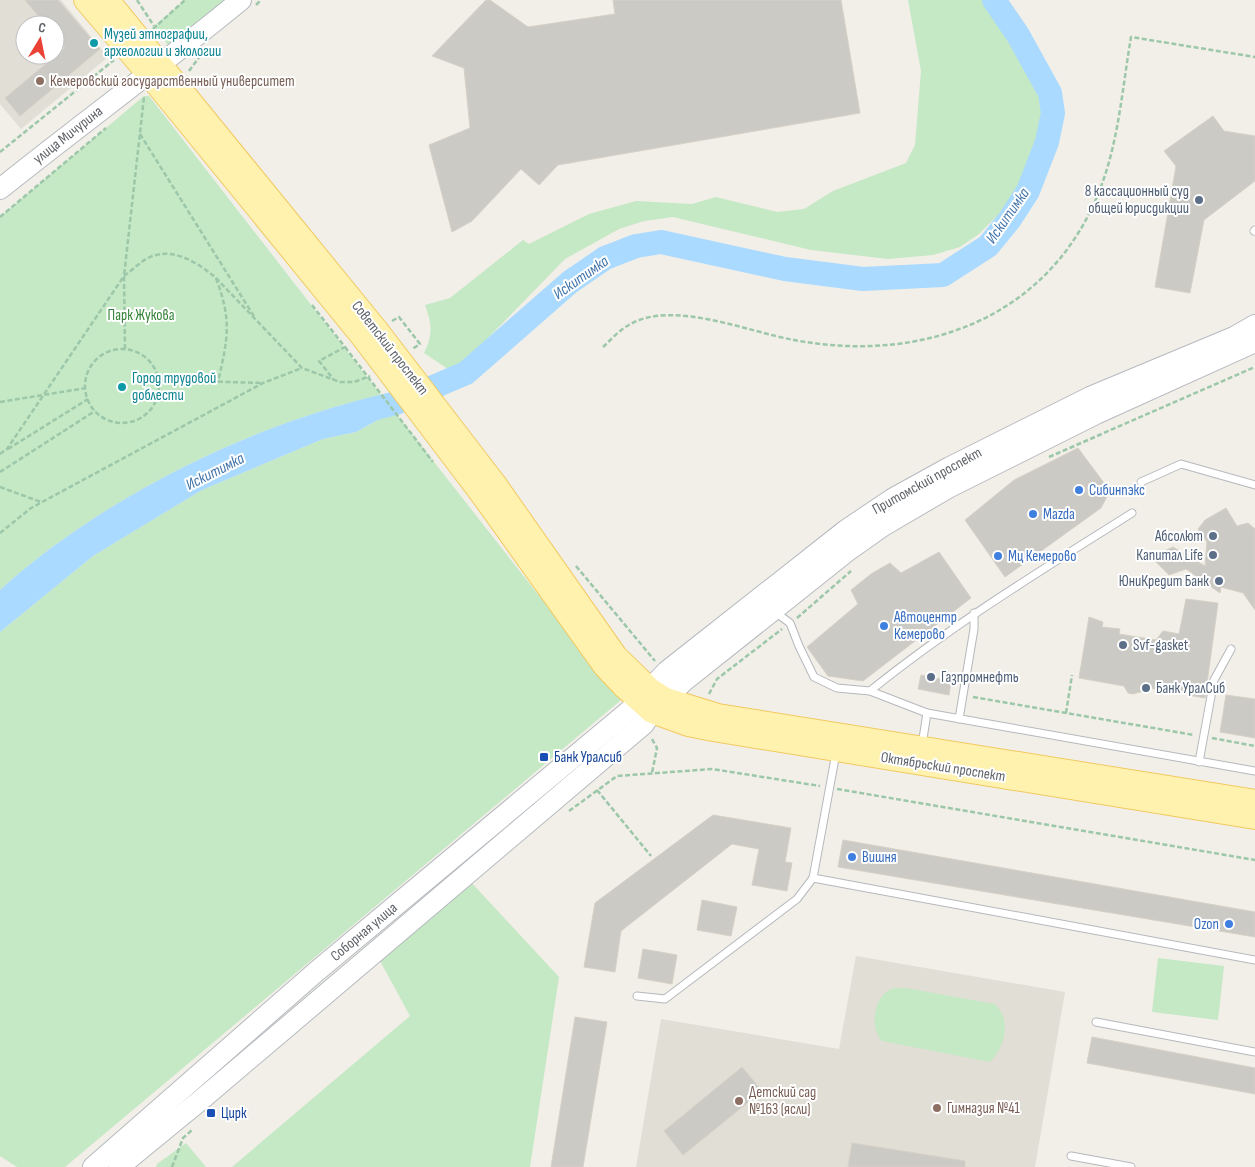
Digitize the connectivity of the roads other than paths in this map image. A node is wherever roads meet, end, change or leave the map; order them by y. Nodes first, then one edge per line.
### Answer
1 (85, 0) edge
2 (108, 0) edge
3 (240, 0) edge
4 (154, 70) junction
5 (0, 189) edge
6 (1255, 325) edge
7 (1255, 342) edge
8 (1141, 482) dead end
9 (1255, 485) edge
10 (1132, 513) dead end
11 (773, 610) junction
12 (974, 613) junction
13 (1230, 649) dead end
14 (870, 691) junction
15 (651, 700) junction
16 (927, 713) junction
17 (958, 719) junction
18 (922, 747) junction
19 (836, 750) junction
20 (1199, 762) junction
21 (1255, 771) edge
22 (1255, 801) edge
23 (1255, 818) edge
24 (466, 860) junction
25 (813, 878) junction
26 (1255, 960) edge
27 (637, 996) dead end
28 (1096, 1022) dead end
29 (1255, 1052) edge
30 (1071, 1156) dead end
31 (122, 1165) edge
32 (93, 1167) edge
33 (1131, 1167) edge

1 - 4 main road, Советский проспект
2 - 4 main road, Советский проспект
3 - 4 main road, улица Мичурина
4 - 5 main road, улица Мичурина
4 - 15 main road, Советский проспект, bridge
6 - 15 main road, Притомский проспект
7 - 11 main road, Притомский проспект
8 - 9 lane
10 - 12 lane
11 - 14 lane
11 - 15 main road, Притомский проспект
12 - 14 lane
12 - 17 lane
13 - 20 lane
14 - 16 lane
15 - 18 main road, Октябрьский проспект
15 - 19 main road, Октябрьский проспект
15 - 24 main road, Соборная улица
16 - 17 lane
16 - 18 lane
17 - 20 lane
18 - 22 main road, Октябрьский проспект
19 - 23 main road, Октябрьский проспект
19 - 25 lane
20 - 21 lane
24 - 31 main road, Соборная улица
24 - 32 main road, Соборная улица
25 - 26 lane
25 - 27 lane
28 - 29 lane
30 - 33 lane

